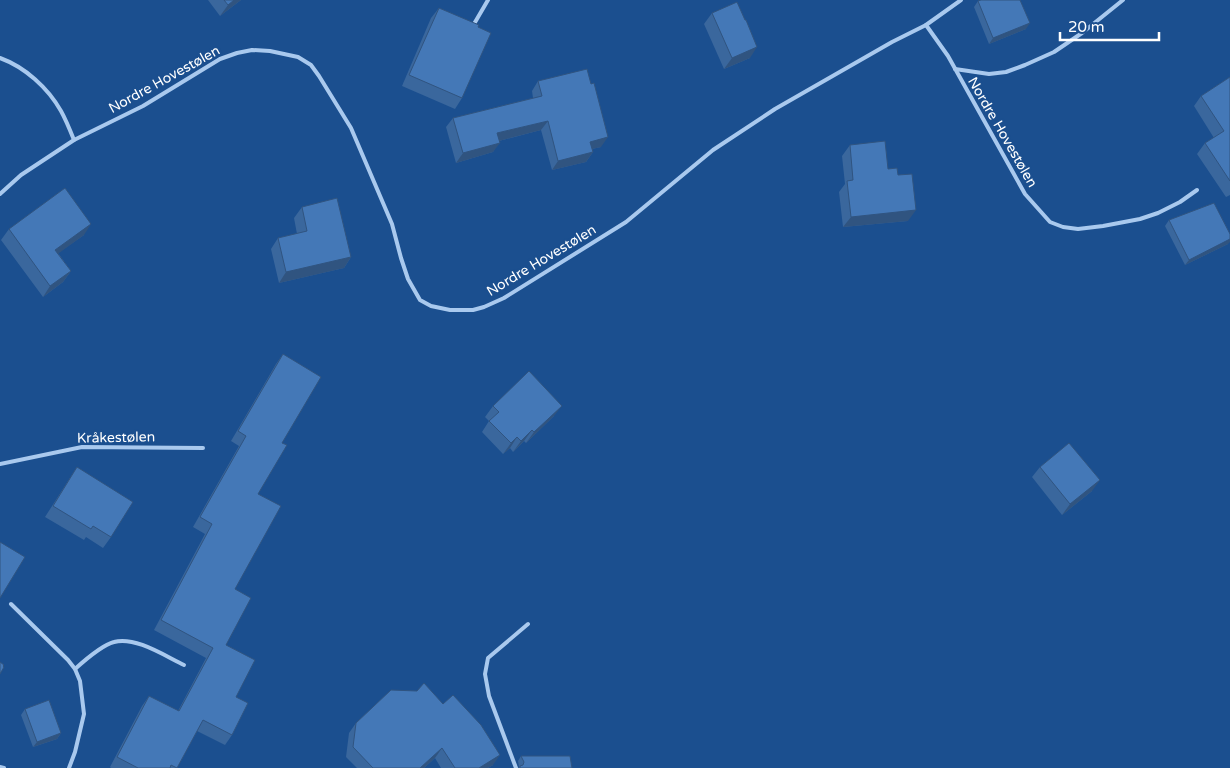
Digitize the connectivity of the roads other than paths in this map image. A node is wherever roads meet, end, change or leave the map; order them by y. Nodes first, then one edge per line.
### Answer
1 (488, 0) edge
2 (961, 0) edge
3 (1123, 0) edge
4 (474, 24) edge
5 (926, 25) junction
6 (0, 58) edge
7 (955, 69) junction
8 (74, 140) junction
9 (1197, 190) dead end
10 (0, 194) edge
11 (203, 448) dead end
12 (0, 464) edge
13 (11, 604) dead end
14 (528, 624) dead end
15 (184, 665) dead end
16 (75, 669) junction
17 (0, 767) edge
18 (4, 768) edge
19 (69, 768) edge
20 (516, 768) edge

1 - 4 lane
2 - 5 lane, Nordre Hovestølen
3 - 7 lane, Nordre Hovestølen
5 - 7 lane, Nordre Hovestølen
5 - 8 lane, Nordre Hovestølen
6 - 8 lane
7 - 9 lane, Nordre Hovestølen
8 - 10 lane, Nordre Hovestølen
11 - 12 lane, Kråkestølen
13 - 16 lane
14 - 20 lane
15 - 16 lane
16 - 19 lane
17 - 18 lane

